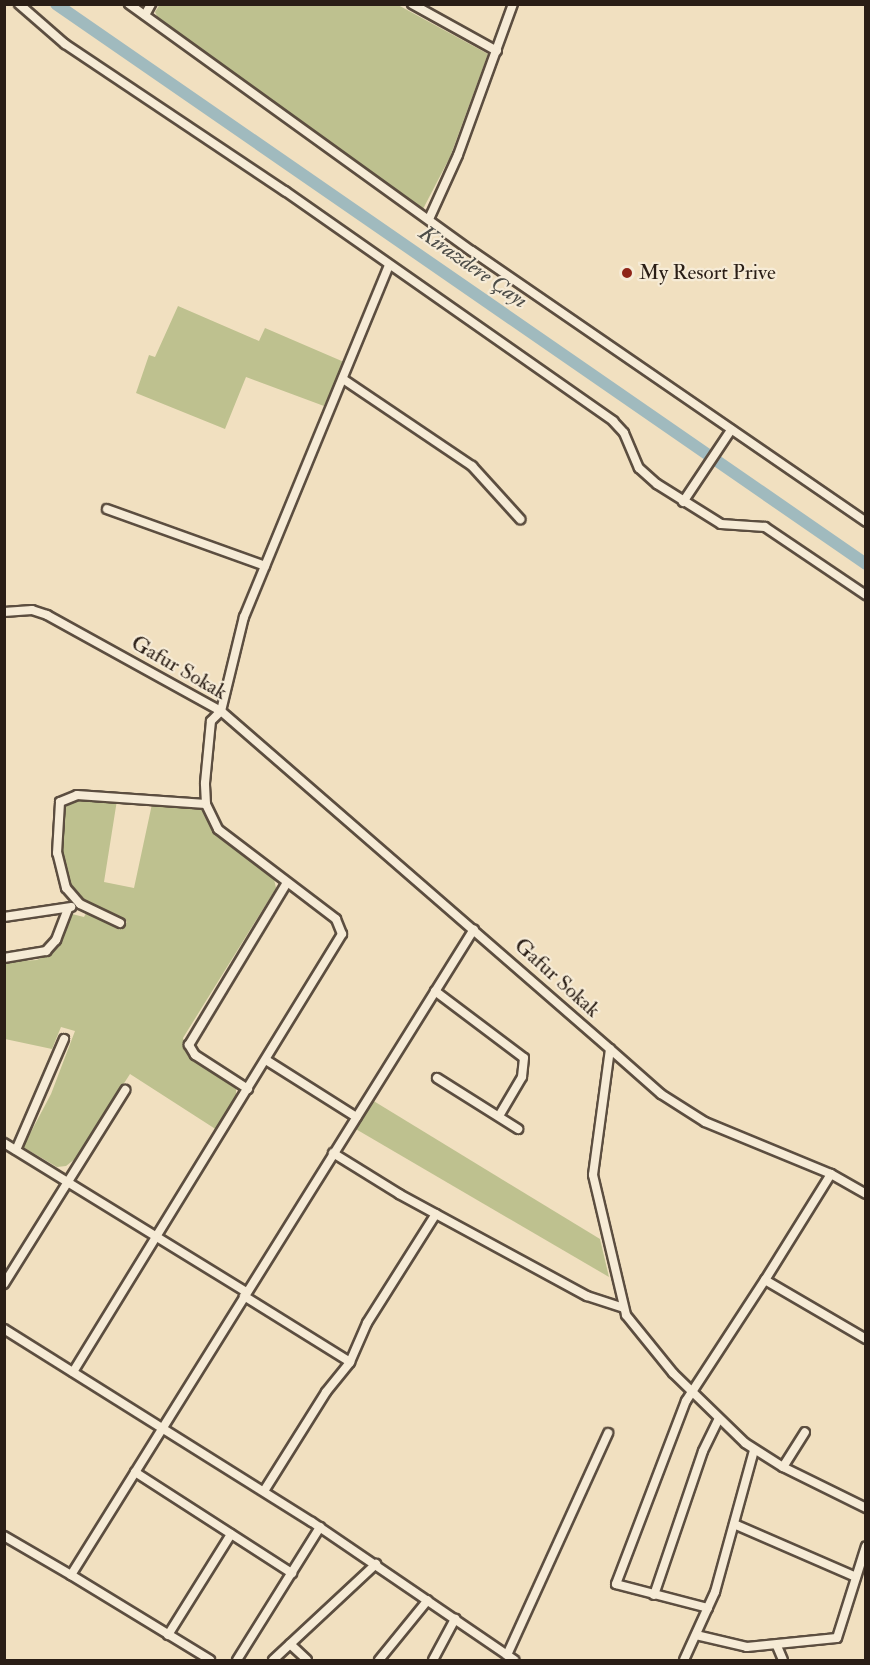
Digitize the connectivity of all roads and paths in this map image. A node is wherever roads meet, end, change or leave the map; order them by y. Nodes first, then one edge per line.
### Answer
1 (19, 4) edge
2 (129, 4) edge
3 (151, 4) edge
4 (412, 4) edge
5 (513, 4) edge
6 (145, 15) junction
7 (497, 51) junction
8 (429, 219) junction
9 (389, 266) junction
10 (343, 379) junction
11 (728, 434) junction
12 (685, 499) junction
13 (107, 509) dead end
14 (520, 519) dead end
15 (866, 522) edge
16 (265, 566) junction
17 (866, 595) edge
18 (4, 612) edge
19 (220, 711) junction
20 (206, 804) junction
21 (286, 884) junction
22 (80, 904) junction
23 (68, 908) junction
24 (4, 917) edge
25 (120, 923) dead end
26 (474, 929) junction
27 (4, 958) edge
28 (435, 991) junction
29 (64, 1039) dead end
30 (610, 1049) junction
31 (266, 1060) junction
32 (437, 1078) dead end
33 (248, 1089) junction
34 (125, 1090) dead end
35 (356, 1116) junction
36 (499, 1116) junction
37 (518, 1129) dead end
38 (4, 1143) edge
39 (15, 1150) junction
40 (333, 1153) junction
41 (831, 1174) junction
42 (67, 1182) junction
43 (866, 1194) edge
44 (436, 1215) junction
45 (157, 1237) junction
46 (765, 1280) junction
47 (4, 1284) edge
48 (245, 1294) junction
49 (623, 1308) junction
50 (4, 1329) edge
51 (866, 1339) edge
52 (350, 1362) junction
53 (73, 1372) junction
54 (692, 1392) junction
55 (718, 1420) junction
56 (162, 1429) junction
57 (806, 1432) dead end
58 (608, 1433) dead end
59 (754, 1450) junction
60 (783, 1467) junction
61 (135, 1472) junction
62 (264, 1491) junction
63 (866, 1508) edge
64 (734, 1524) junction
65 (320, 1527) junction
66 (231, 1534) junction
67 (4, 1536) edge
68 (866, 1546) edge
69 (376, 1564) junction
70 (291, 1573) junction
71 (71, 1575) junction
72 (856, 1577) junction
73 (654, 1595) junction
74 (428, 1600) junction
75 (708, 1608) junction
76 (455, 1619) junction
77 (168, 1635) junction
78 (696, 1635) junction
79 (290, 1644) junction
80 (777, 1646) junction
81 (511, 1658) edge
82 (210, 1660) edge
83 (237, 1660) edge
84 (273, 1660) edge
85 (307, 1660) edge
86 (379, 1660) edge
87 (433, 1660) edge
88 (684, 1660) edge
89 (783, 1660) edge

1 - 9 street
2 - 6 street
3 - 6 street
4 - 7 street
5 - 7 street
6 - 8 street
7 - 8 street
8 - 11 street
9 - 10 street
9 - 12 street
10 - 14 street
10 - 16 street
11 - 12 street
11 - 15 street
12 - 17 street
13 - 16 street
16 - 19 street
18 - 19 street, Gafur Sokak
19 - 20 street
19 - 26 street, Gafur Sokak
20 - 21 street
20 - 22 street
21 - 31 street
21 - 33 street
22 - 23 street
22 - 25 street
23 - 24 street
23 - 27 street
26 - 28 street
26 - 30 street, Gafur Sokak
28 - 35 street
28 - 36 street
29 - 39 street
30 - 41 street, Gafur Sokak
30 - 49 street
31 - 33 street
31 - 35 street
32 - 36 street
33 - 45 street
34 - 42 street
35 - 40 street
36 - 37 street
38 - 39 street
39 - 42 street
40 - 44 street
40 - 48 street
41 - 43 street, Gafur Sokak
41 - 46 street
42 - 45 street
42 - 47 street
44 - 49 street
44 - 52 street
45 - 48 street
45 - 53 street
46 - 51 street
46 - 54 street
48 - 52 street
48 - 56 street
49 - 54 street
50 - 53 street
52 - 62 street
53 - 56 street
54 - 55 street
54 - 73 street
55 - 59 street
55 - 73 street
56 - 61 street
56 - 62 street
57 - 60 street
58 - 81 street
59 - 60 street
59 - 64 street
60 - 63 street
61 - 66 street
61 - 71 street
62 - 65 street
64 - 72 street
64 - 75 street
65 - 69 street
65 - 70 street
66 - 70 street
66 - 77 street
67 - 71 street
68 - 72 street
69 - 74 street
69 - 79 street
70 - 83 street
71 - 77 street
72 - 80 street
73 - 75 street
74 - 76 street
74 - 86 street
75 - 78 street
76 - 81 street
76 - 87 street
77 - 82 street
78 - 80 street
78 - 88 street
79 - 84 street
79 - 85 street
80 - 89 street

